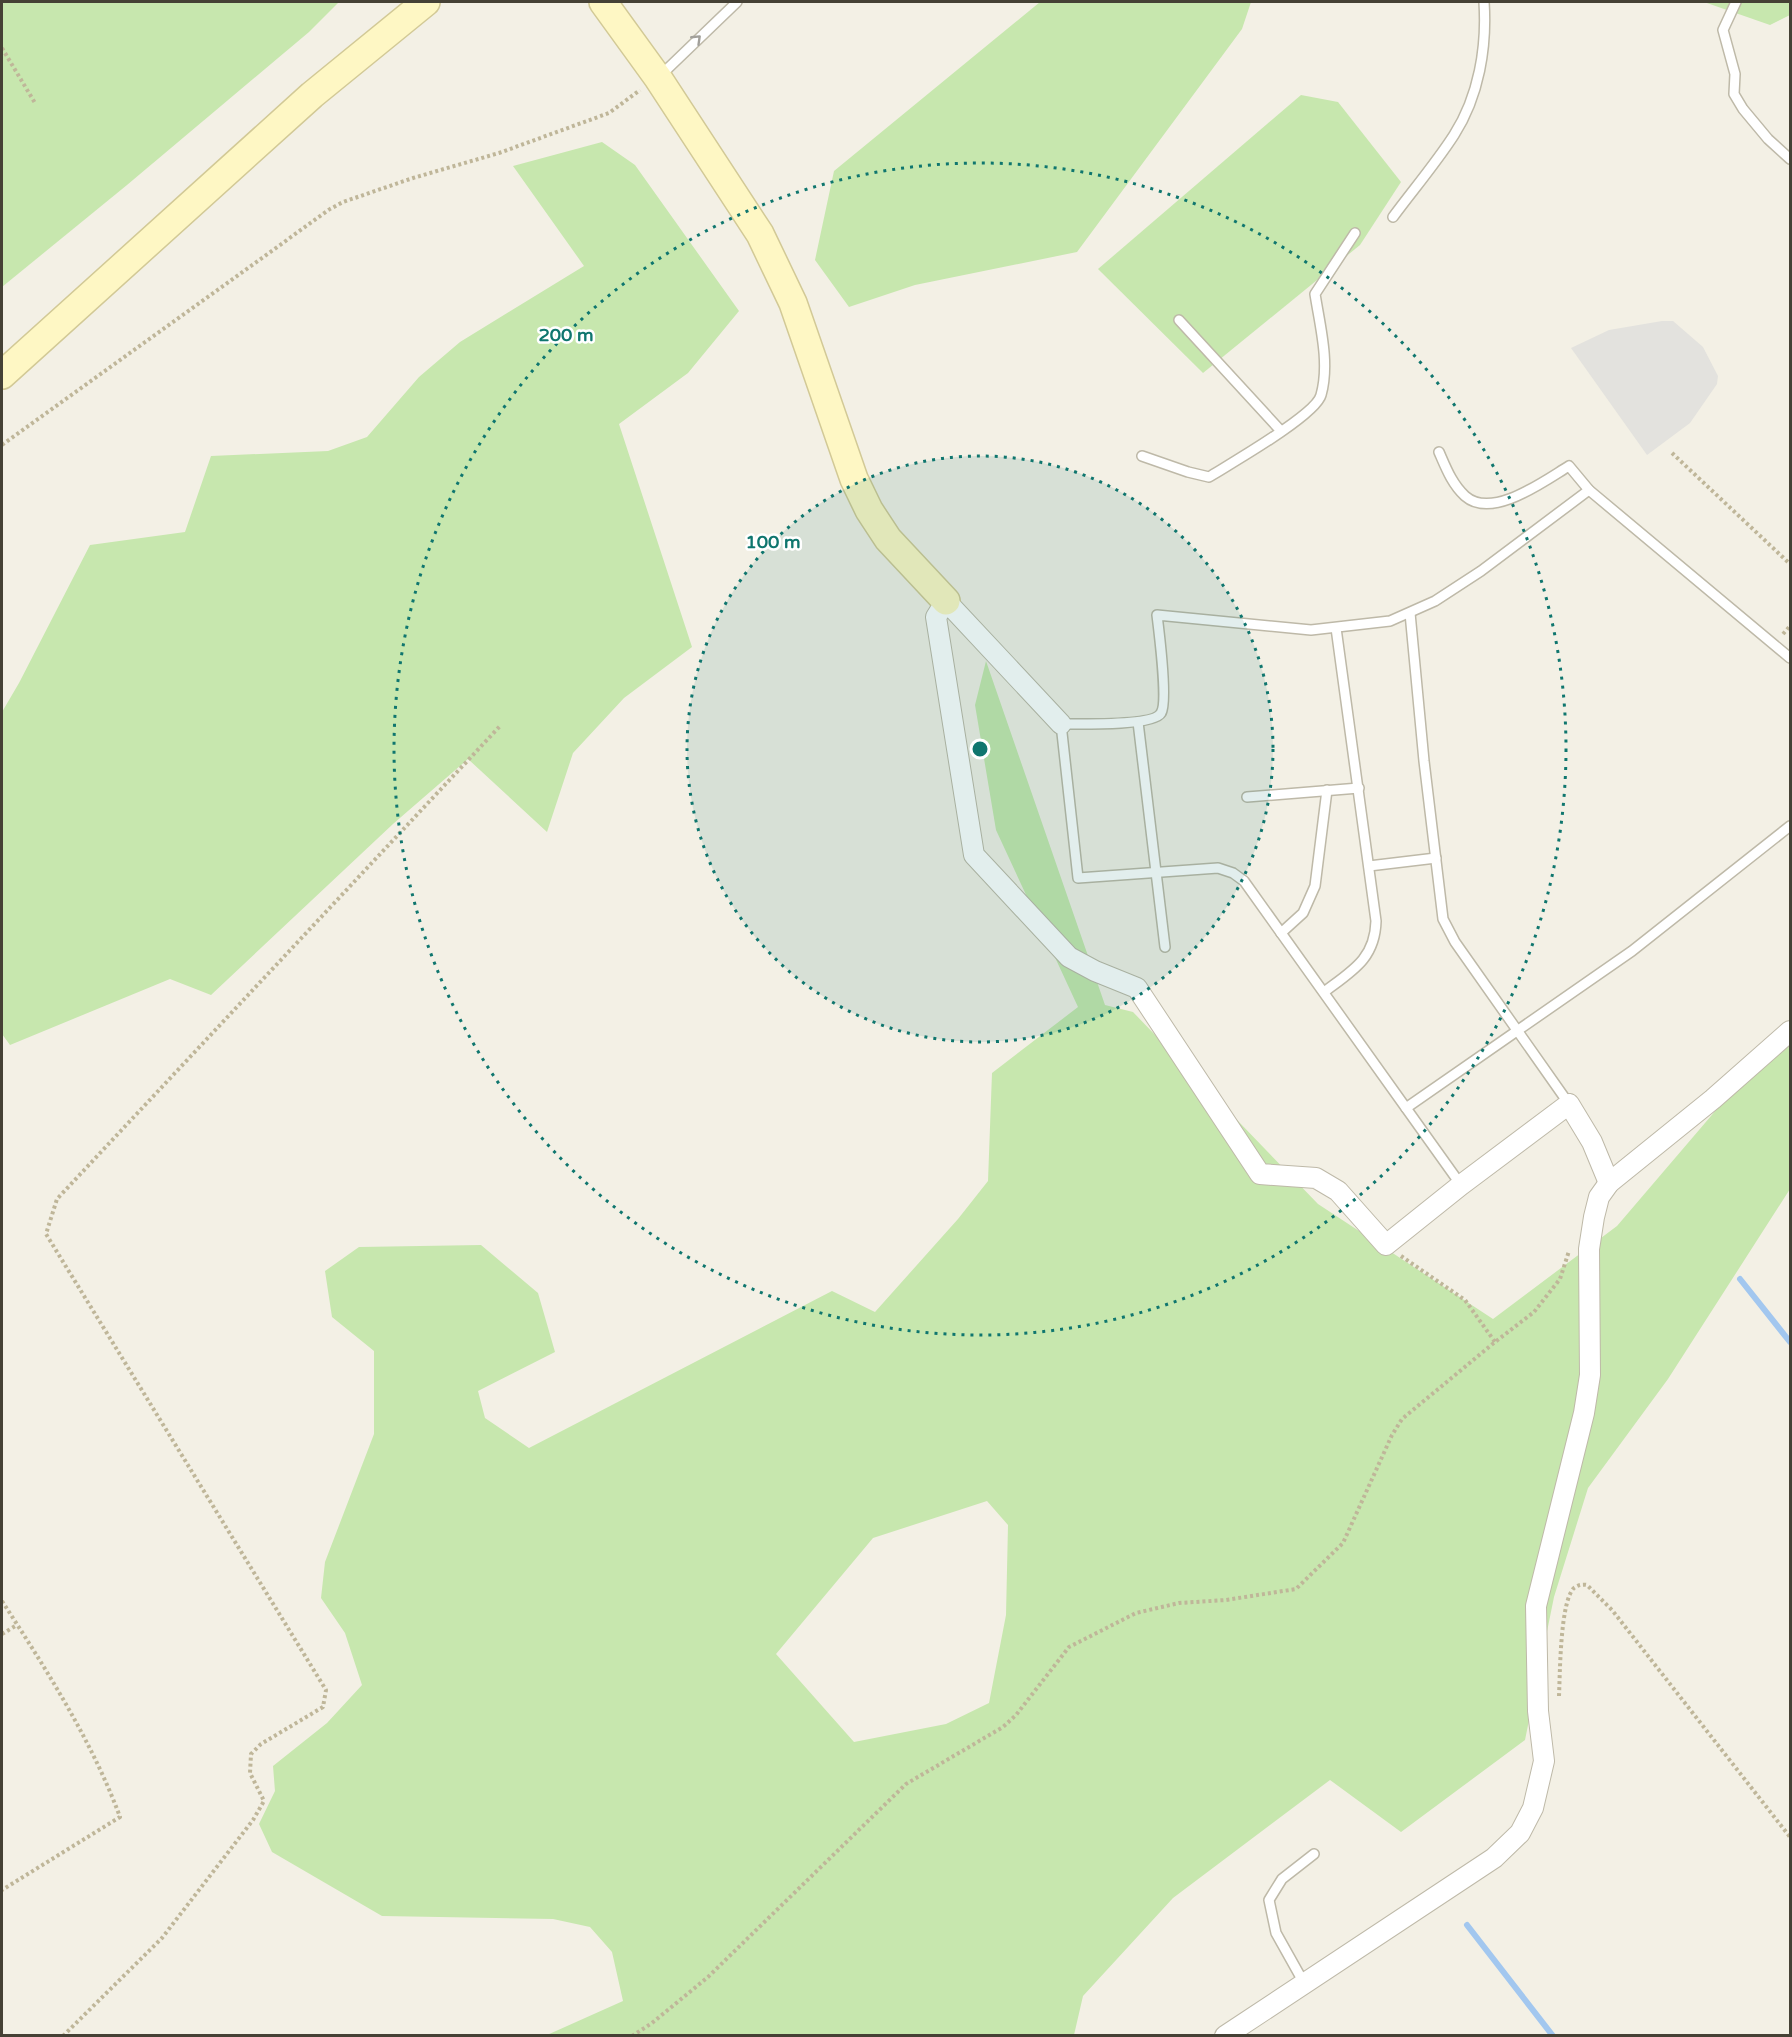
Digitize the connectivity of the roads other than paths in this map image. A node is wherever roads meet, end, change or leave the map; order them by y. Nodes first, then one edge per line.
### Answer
1 (426, 2) edge
2 (603, 2) edge
3 (738, 2) edge
4 (1484, 2) edge
5 (1736, 2) edge
6 (658, 78) junction
7 (1791, 159) edge
8 (1393, 217) dead end
9 (1355, 233) dead end
10 (1179, 320) dead end
11 (2, 375) edge
12 (1281, 431) junction
13 (1439, 452) dead end
14 (1142, 456) dead end
15 (1589, 490) junction
16 (946, 601) junction
17 (1410, 613) junction
18 (1336, 627) junction
19 (1791, 658) edge
20 (1137, 722) junction
21 (1061, 724) junction
22 (1359, 788) junction
23 (1327, 790) junction
24 (1247, 796) dead end
25 (1791, 826) edge
26 (1436, 858) junction
27 (1369, 866) junction
28 (1156, 873) junction
29 (1281, 933) junction
30 (1165, 947) dead end
31 (1324, 992) junction
32 (1518, 1030) junction
33 (1791, 1031) edge
34 (1569, 1104) junction
35 (1406, 1108) junction
36 (1609, 1183) junction
37 (1461, 1185) junction
38 (1314, 1854) dead end
39 (1304, 1983) junction
40 (1225, 2036) edge

1 - 11 street
2 - 6 street
6 -> 3 lane
4 - 8 lane
5 - 7 lane
6 - 16 street
9 - 12 lane
10 - 12 lane
12 - 14 lane
13 - 15 lane
15 - 17 lane
15 - 19 lane
16 - 21 street
16 - 37 street
17 - 18 lane
17 - 26 lane
18 - 20 lane
18 - 22 lane
20 - 21 lane
20 - 28 lane
21 - 28 lane
22 - 23 lane
22 - 27 lane
23 - 24 lane
23 - 29 lane
25 - 32 lane
26 - 27 lane
26 - 32 lane
27 - 31 lane
28 - 29 lane
28 - 30 lane
29 - 31 lane
31 - 35 lane
32 - 34 lane
32 - 35 lane
33 - 36 street
34 - 36 street
34 - 37 street
35 - 37 lane
36 - 39 street
38 - 39 lane
39 - 40 street

